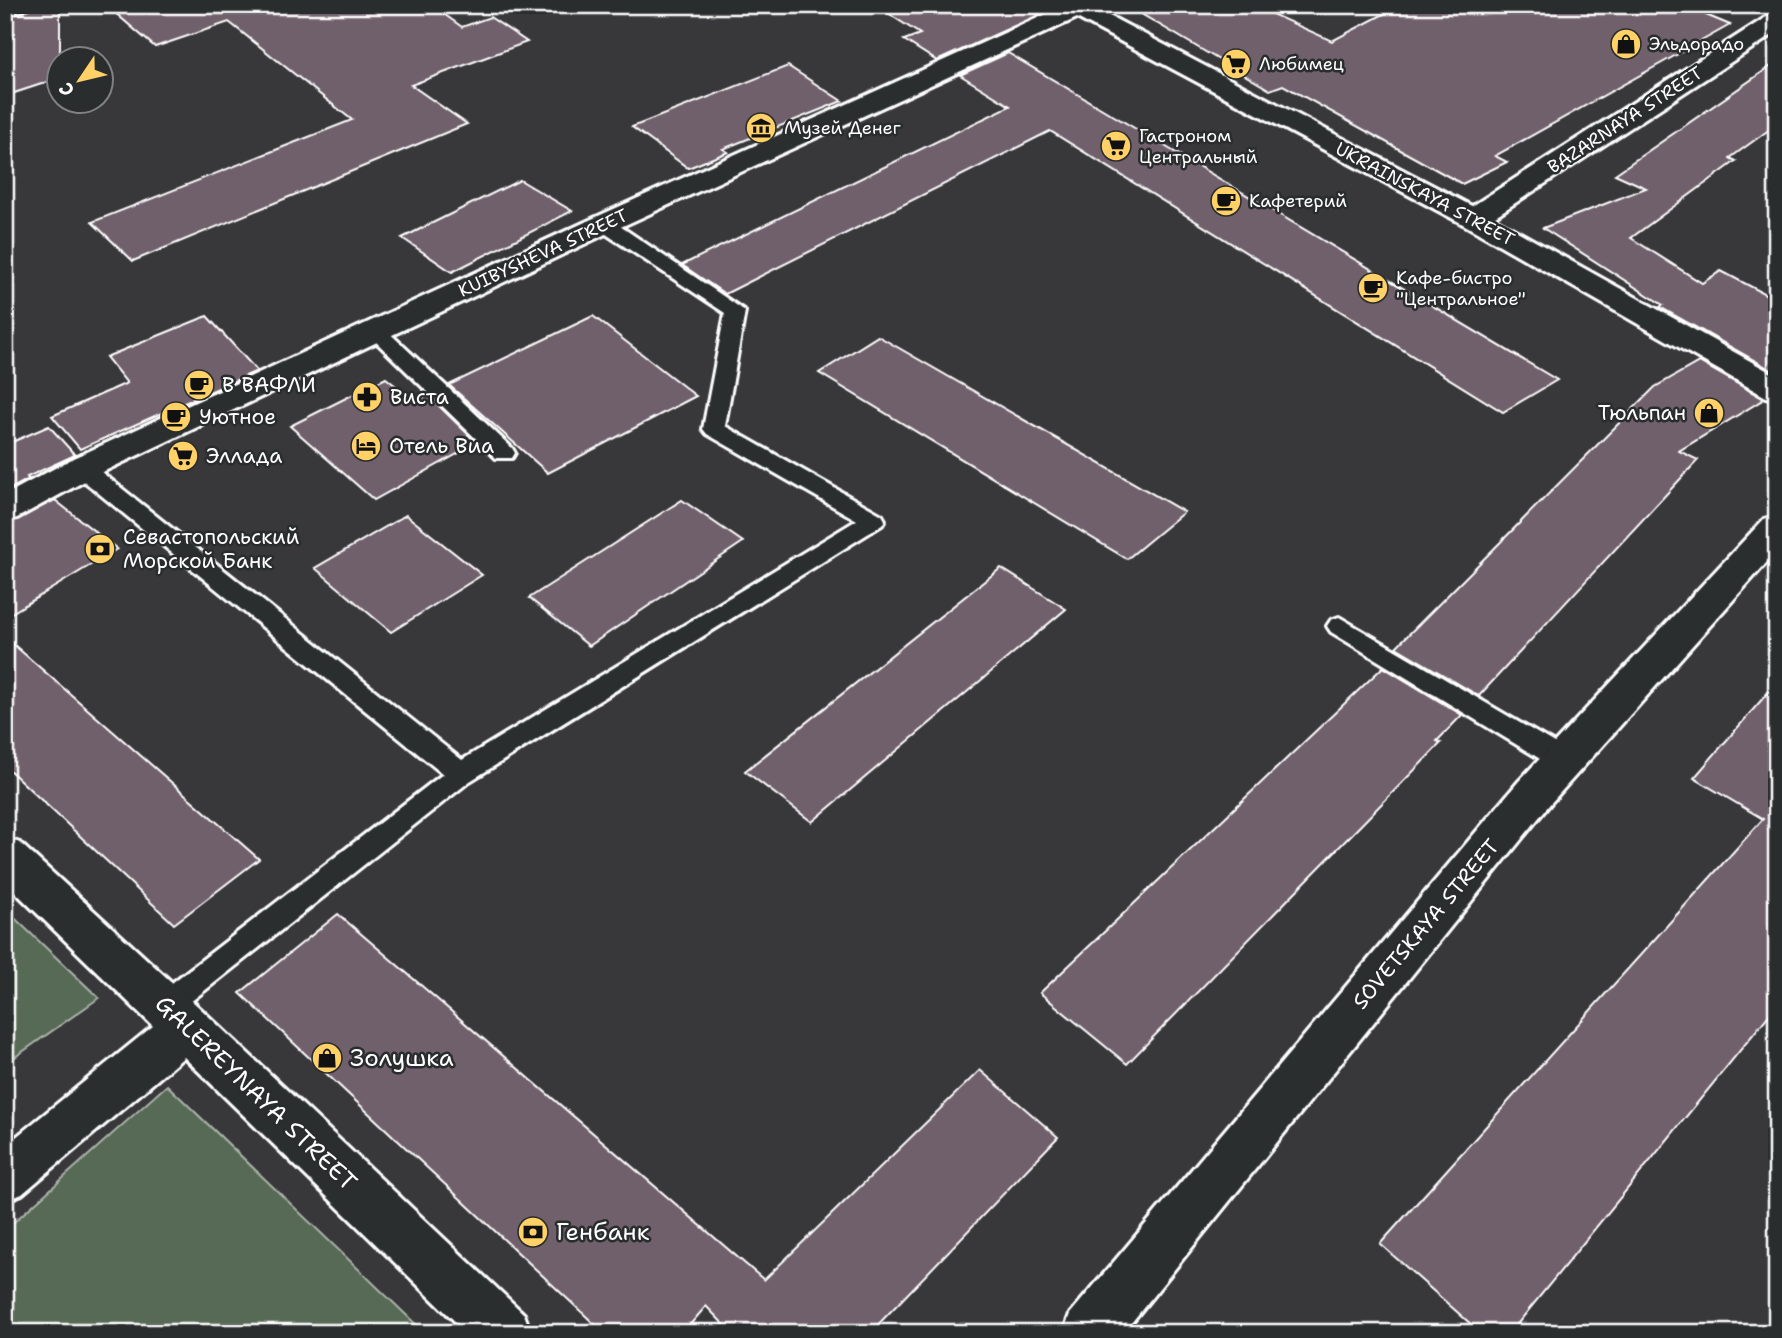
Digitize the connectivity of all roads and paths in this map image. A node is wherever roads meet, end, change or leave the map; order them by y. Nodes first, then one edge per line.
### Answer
1 (15, 5) edge
2 (1078, 7) edge
3 (5, 8) edge
4 (1777, 21) edge
5 (1473, 219) junction
6 (604, 224) junction
7 (376, 331) junction
8 (1777, 390) edge
9 (504, 453) dead end
10 (82, 468) junction
11 (5, 510) edge
12 (1777, 528) edge
13 (1339, 626) dead end
14 (1563, 761) junction
15 (461, 774) junction
16 (5, 855) edge
17 (176, 1016) junction
18 (5, 1177) edge
19 (505, 1333) edge
20 (1089, 1333) edge

1 - 3 main road
2 - 5 main road, UKRAINSKAYA STREET
2 - 6 main road, KUIBYSHEVA STREET
4 - 5 main road, BAZARNAYA STREET
5 - 8 main road, UKRAINSKAYA STREET
6 - 7 main road, KUIBYSHEVA STREET
6 - 15 lane
7 - 9 lane
7 - 10 main road, KUIBYSHEVA STREET
10 - 11 main road, KUIBYSHEVA STREET
10 - 15 lane
12 - 14 main road, SOVETSKAYA STREET
13 - 14 lane
14 - 20 main road, SOVETSKAYA STREET
15 - 17 lane
16 - 17 main road, GALEREYNAYA STREET
17 - 18 main road
17 - 19 main road, GALEREYNAYA STREET

